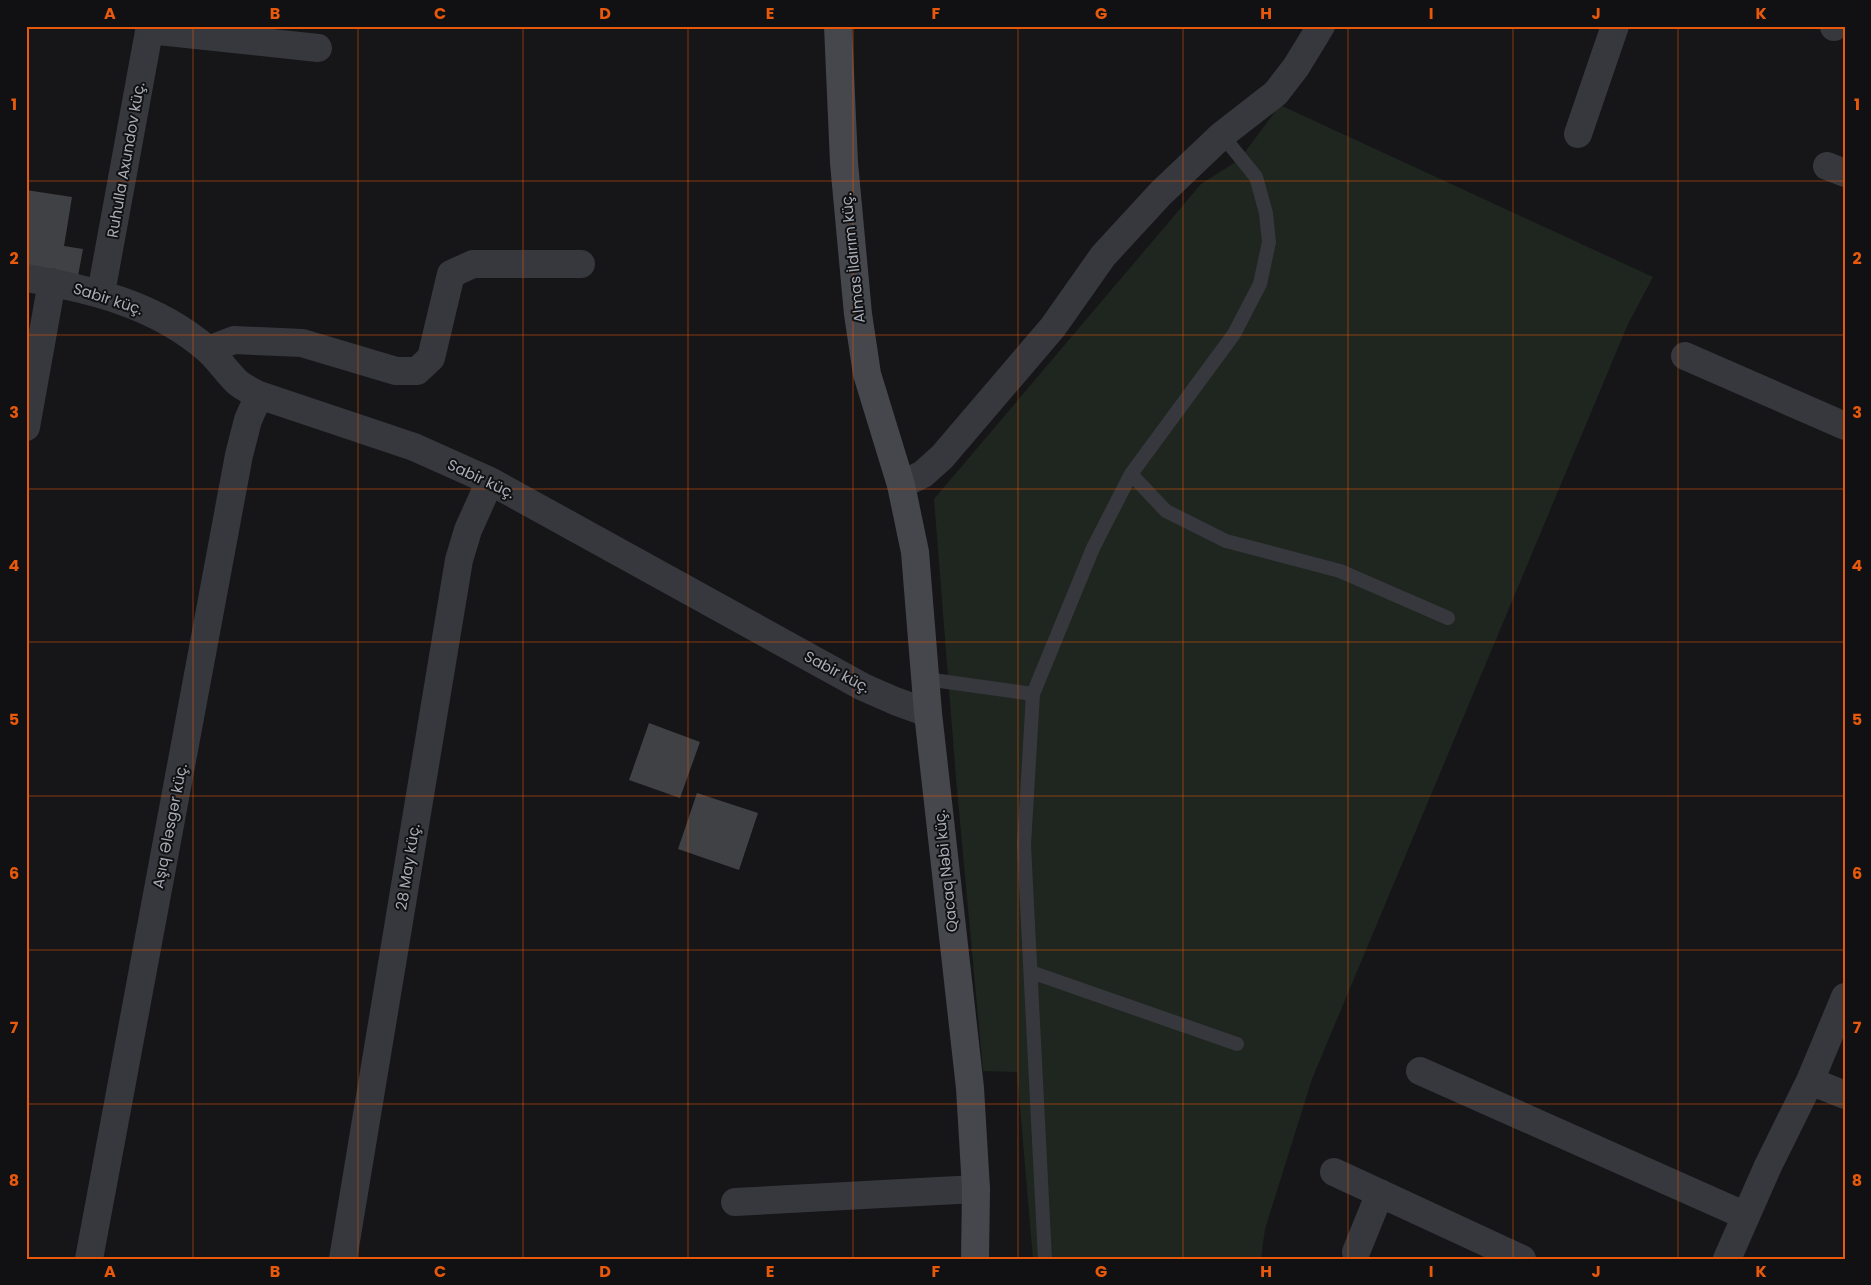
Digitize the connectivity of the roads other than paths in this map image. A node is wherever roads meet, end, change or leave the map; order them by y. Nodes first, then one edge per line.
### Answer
1 (838, 26) edge
2 (1321, 26) edge
3 (1615, 26) edge
4 (150, 28) edge
5 (318, 48) dead end
6 (1578, 134) dead end
7 (1222, 136) junction
8 (581, 264) dead end
9 (39, 280) edge
10 (101, 293) junction
11 (208, 350) junction
12 (1685, 356) dead end
13 (259, 395) junction
14 (1845, 426) edge
15 (26, 427) edge
16 (1131, 474) junction
17 (490, 480) junction
18 (901, 485) junction
19 (1448, 618) dead end
20 (926, 679) junction
21 (1033, 694) junction
22 (928, 713) junction
23 (1030, 972) junction
24 (1845, 997) edge
25 (1237, 1044) dead end
26 (1420, 1071) dead end
27 (1810, 1082) junction
28 (1845, 1094) edge
29 (1334, 1172) dead end
30 (976, 1190) junction
31 (1380, 1193) junction
32 (735, 1202) dead end
33 (1746, 1216) junction
34 (1356, 1252) dead end
35 (89, 1259) edge
36 (343, 1259) edge
37 (975, 1259) edge
38 (1045, 1259) edge
39 (1522, 1259) edge
40 (1727, 1259) edge

1 - 18 street, Almas İldırım küç.
2 - 7 street
3 - 6 street
4 - 5 street
4 - 10 street, Ruhulla Axundov küç.
7 - 16 lane
7 - 18 street
8 - 11 street
9 - 10 street, Sabir küç.
9 - 15 street
10 - 11 street, Sabir küç.
11 - 13 street, Sabir küç.
12 - 14 street
13 - 17 street, Sabir küç.
13 - 35 street, Aşıq Ələsgər küç.
16 - 19 lane
16 - 21 lane
17 - 22 street, Sabir küç.
17 - 36 street, 28 May küç.
18 - 20 street, Qacaq Nəbi küç.
20 - 21 lane
20 - 22 street, Qacaq Nəbi küç.
21 - 23 lane
22 - 30 street, Qacaq Nəbi küç.
23 - 25 lane
23 - 38 lane
24 - 27 street
26 - 33 street
27 - 28 street
27 - 33 street
29 - 31 street
30 - 32 street
30 - 37 street, Qacaq Nəbi küç.
31 - 34 street
31 - 39 street
33 - 40 street

